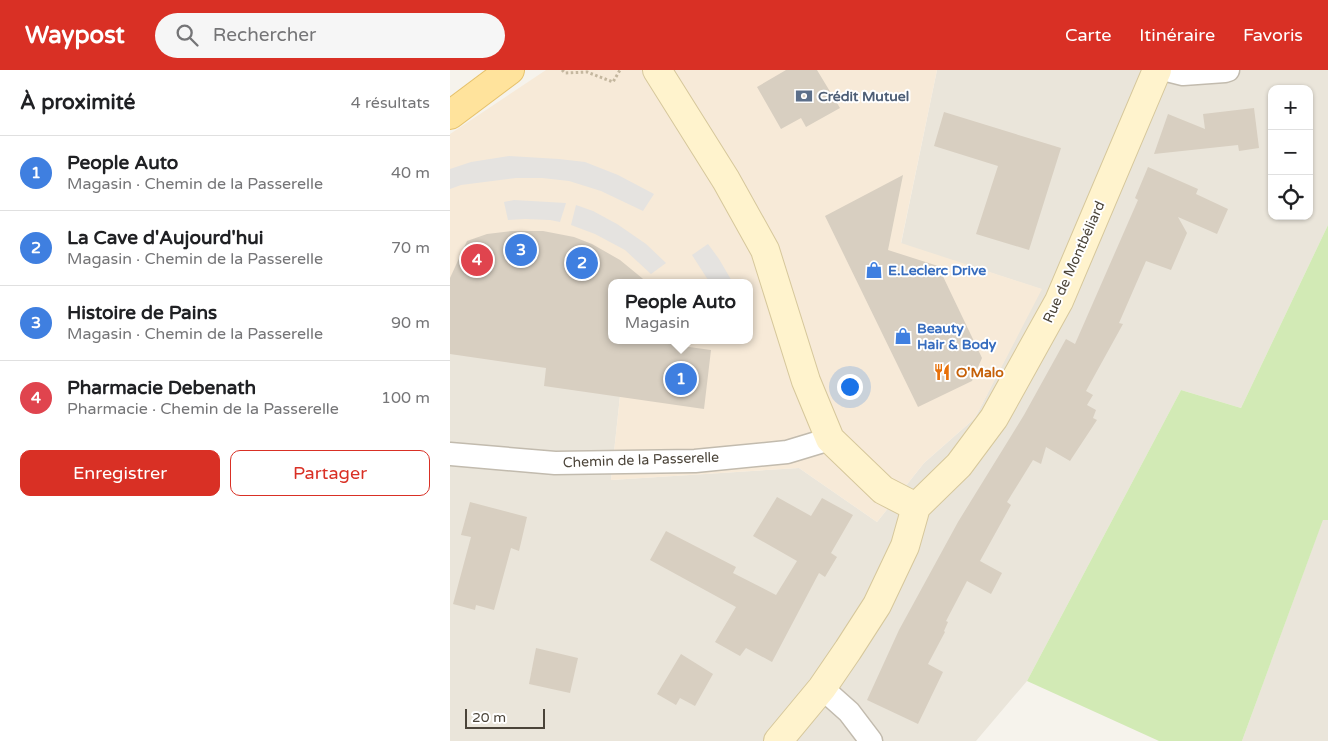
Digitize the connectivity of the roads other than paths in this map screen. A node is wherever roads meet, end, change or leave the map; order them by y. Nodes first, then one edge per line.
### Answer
1 (510, 70) edge
2 (658, 70) edge
3 (1157, 70) edge
4 (1167, 70) edge
5 (1228, 70) edge
6 (450, 115) edge
7 (830, 439) junction
8 (450, 454) edge
9 (916, 507) junction
10 (822, 688) junction
11 (778, 741) edge
12 (871, 741) edge

1 - 6 main road
2 - 7 street
3 - 9 street, Rue de Montbéliard
4 - 5 street
7 - 8 street, Chemin de la Passerelle
7 - 9 street
9 - 10 street, Rue de Montbéliard
10 - 11 street, Rue de Montbéliard
10 - 12 street

